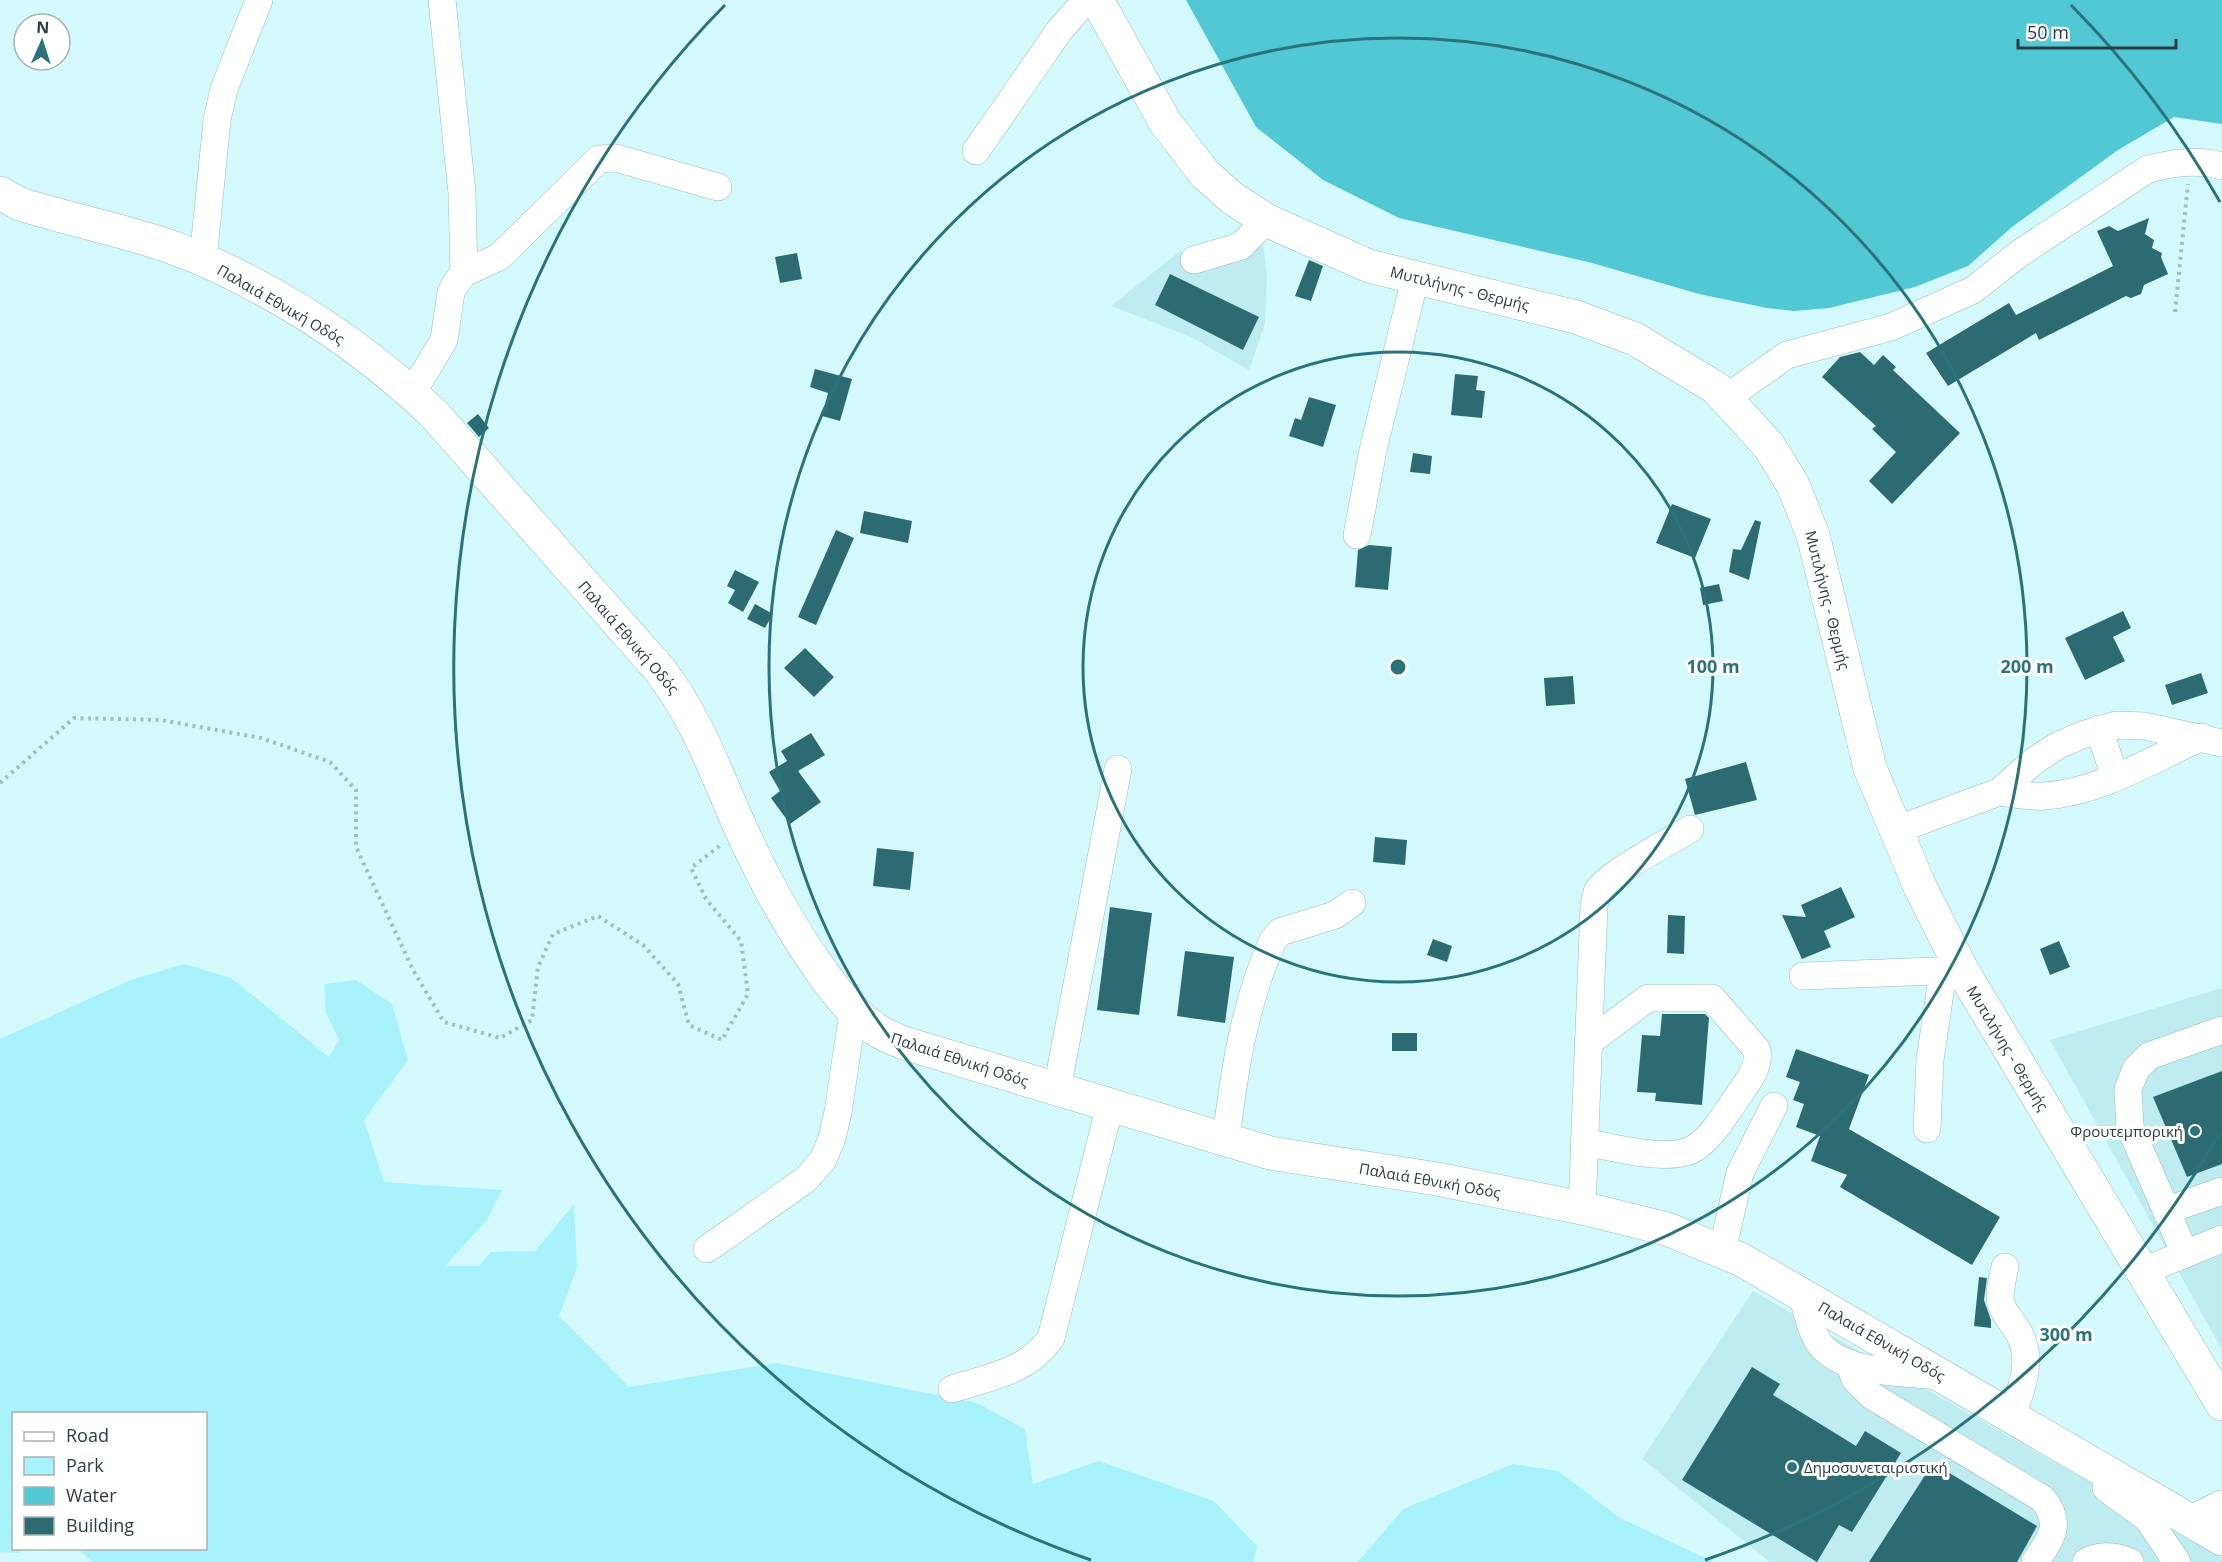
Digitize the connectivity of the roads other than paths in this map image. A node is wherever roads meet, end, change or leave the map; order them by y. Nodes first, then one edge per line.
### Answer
1 (259, 0) edge
2 (442, 0) edge
3 (1086, 0) edge
4 (1097, 0) edge
5 (976, 151) dead end
6 (2222, 166) edge
7 (718, 187) dead end
8 (0, 193) edge
9 (1266, 220) junction
10 (203, 260) junction
11 (1194, 260) dead end
12 (464, 273) junction
13 (1414, 279) junction
14 (412, 393) junction
15 (1726, 398) junction
16 (1357, 535) dead end
17 (2099, 729) junction
18 (2212, 740) edge
19 (1118, 769) dead end
20 (2115, 777) junction
21 (1999, 792) junction
22 (1690, 830) dead end
23 (1896, 830) junction
24 (1352, 903) dead end
25 (1952, 971) junction
26 (1803, 976) dead end
27 (854, 1011) junction
28 (2222, 1030) edge
29 (1588, 1043) junction
30 (1057, 1089) junction
31 (1110, 1105) junction
32 (1774, 1106) dead end
33 (1927, 1129) dead end
34 (1226, 1140) junction
35 (1584, 1142) junction
36 (2222, 1191) edge
37 (1582, 1208) junction
38 (2168, 1210) junction
39 (2222, 1239) edge
40 (707, 1249) dead end
41 (1722, 1251) junction
42 (2185, 1254) junction
43 (2005, 1267) dead end
44 (2143, 1271) junction
45 (1802, 1295) junction
46 (1849, 1363) junction
47 (1946, 1378) junction
48 (952, 1389) dead end
49 (2222, 1404) edge
50 (2012, 1416) junction
51 (2058, 1443) junction
52 (2209, 1518) edge
53 (2036, 1562) edge
54 (2086, 1562) edge
55 (2130, 1562) edge
56 (2176, 1562) edge

1 - 10 street
2 - 12 street
3 - 5 street
4 - 9 main road, Μυτιλήνης - Θερμής
6 - 15 street
7 - 12 street
8 - 10 main road, Παλαιά Εθνική Οδός
9 - 11 street
9 - 13 main road, Μυτιλήνης - Θερμής
10 - 14 main road, Παλαιά Εθνική Οδός
12 - 14 street
13 - 15 main road, Μυτιλήνης - Θερμής
13 - 16 street
14 - 27 main road, Παλαιά Εθνική Οδός
15 - 23 main road, Μυτιλήνης - Θερμής
17 - 18 street
17 - 20 street
17 - 21 street
18 - 20 street
19 - 30 street
20 - 21 street
21 - 23 street
22 - 29 street
23 - 25 main road, Μυτιλήνης - Θερμής
24 - 34 street
25 - 26 street
25 - 33 street
25 - 44 main road, Μυτιλήνης - Θερμής
27 - 30 main road, Παλαιά Εθνική Οδός
27 - 40 street
28 - 38 street
29 - 35 street
29 - 35 street
30 - 31 main road, Παλαιά Εθνική Οδός
31 - 34 main road, Παλαιά Εθνική Οδός
31 - 48 street
32 - 41 street
34 - 37 main road, Παλαιά Εθνική Οδός
35 - 37 street
36 - 38 street
37 - 41 main road, Παλαιά Εθνική Οδός
38 - 42 street
39 - 42 street
41 - 45 main road, Παλαιά Εθνική Οδός
42 - 44 street
43 - 50 street
44 - 49 main road, Μυτιλήνης - Θερμής
45 - 46 street
45 - 47 main road, Παλαιά Εθνική Οδός
46 - 47 street
46 - 53 street
47 - 50 main road, Παλαιά Εθνική Οδός
50 - 51 main road, Παλαιά Εθνική Οδός
51 - 52 main road, Παλαιά Εθνική Οδός
51 - 56 street
54 - 55 street

